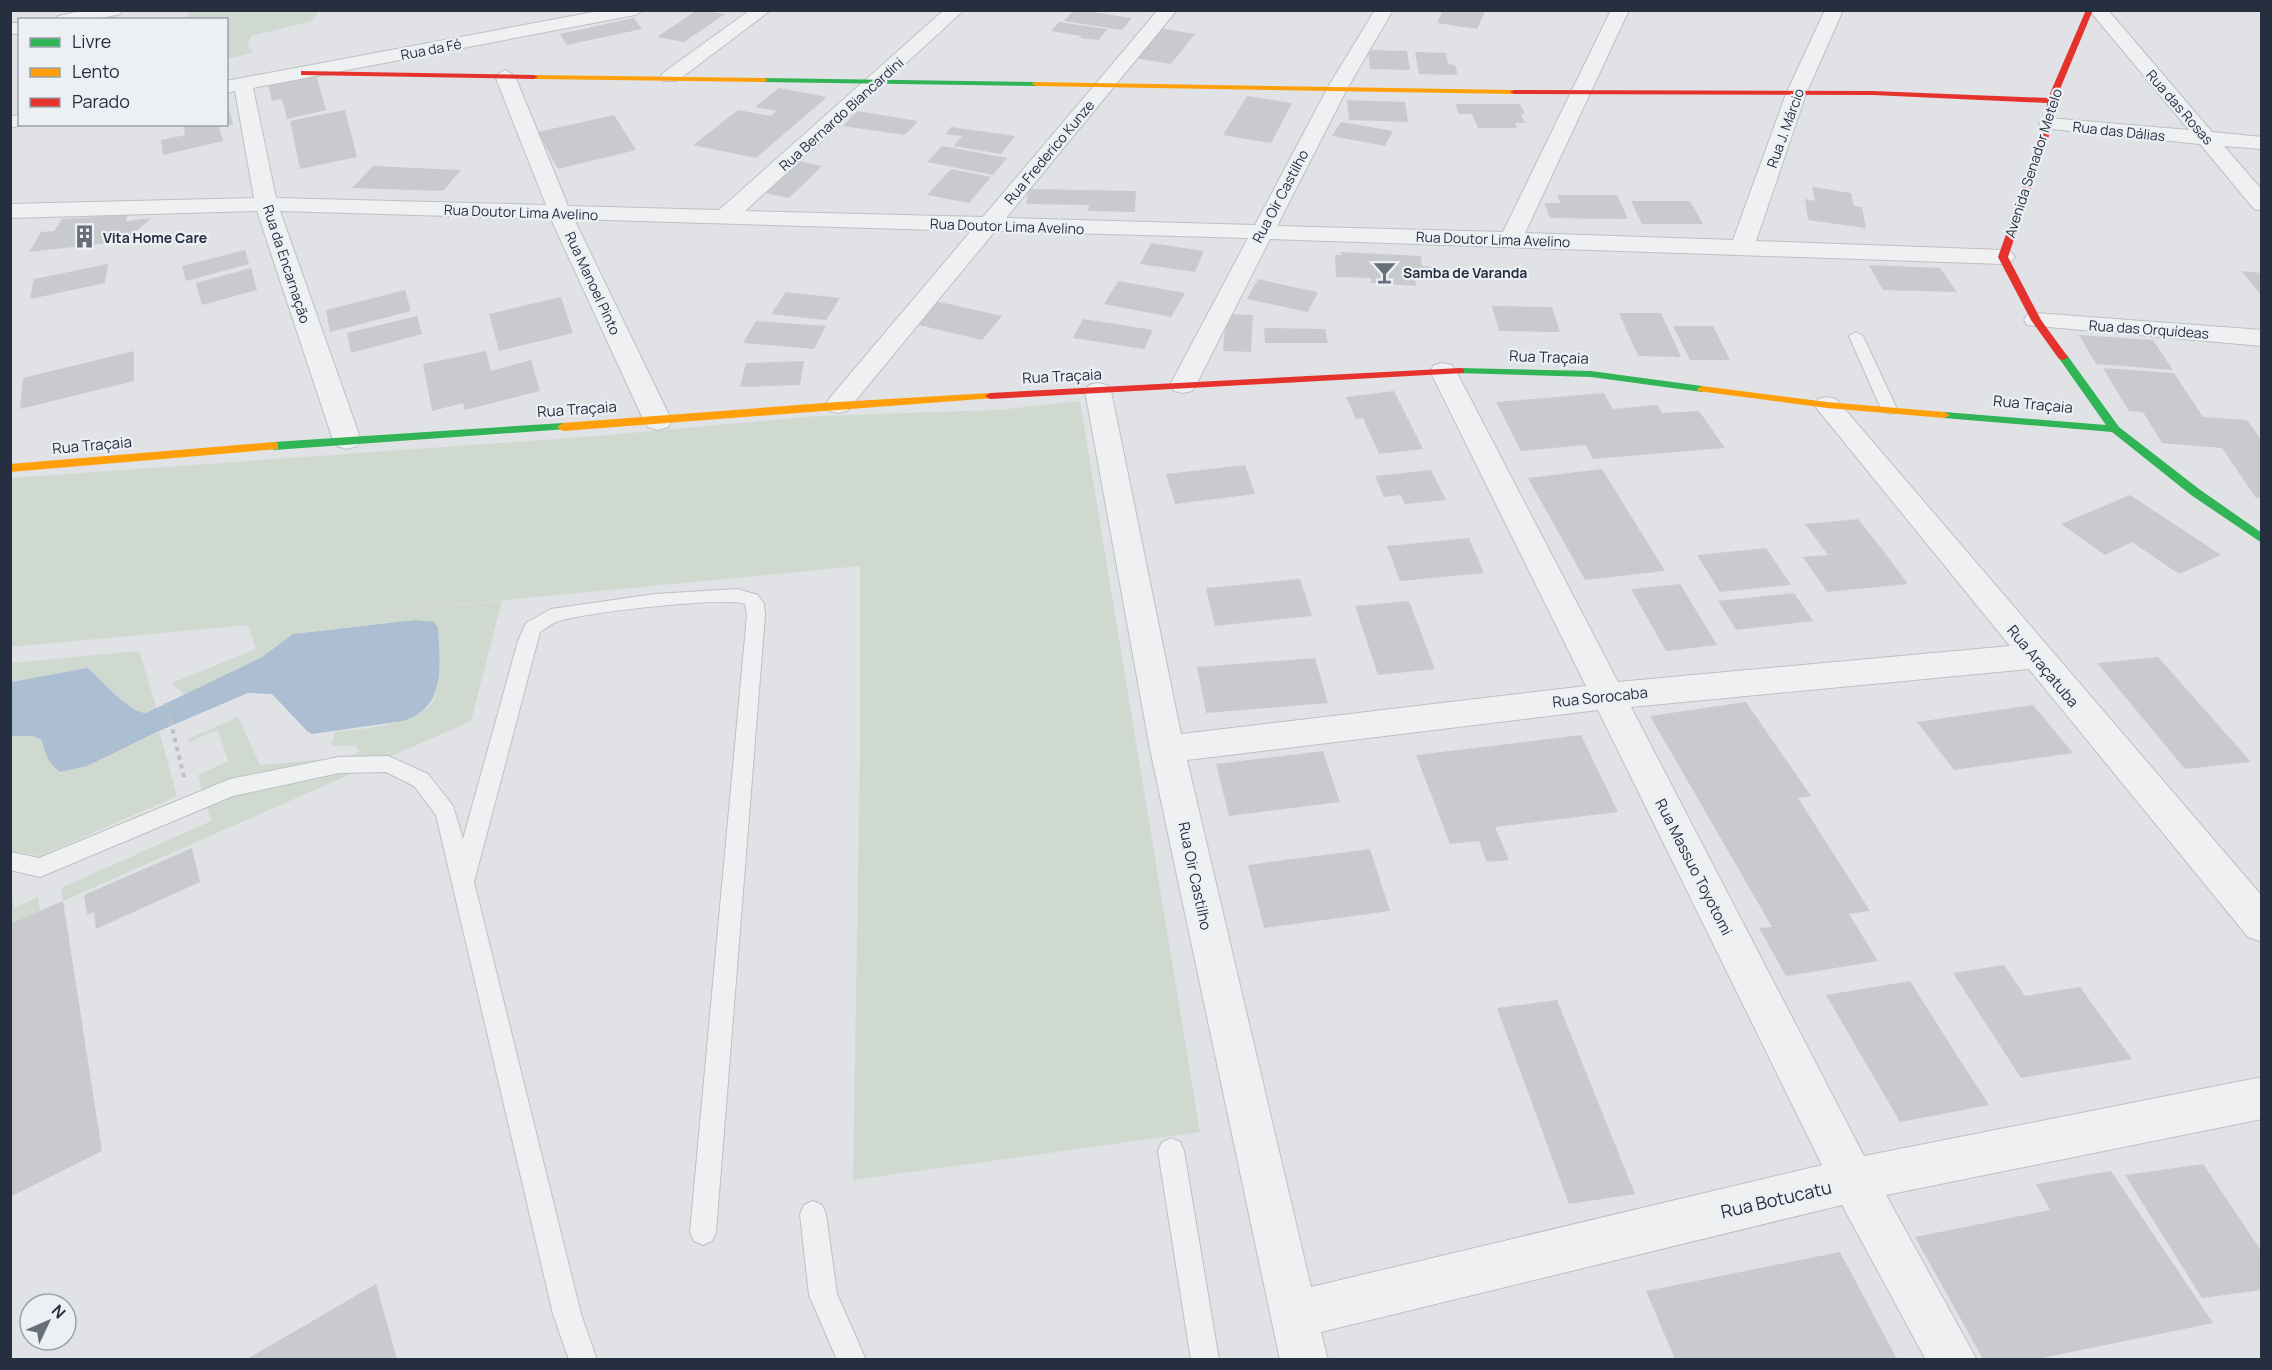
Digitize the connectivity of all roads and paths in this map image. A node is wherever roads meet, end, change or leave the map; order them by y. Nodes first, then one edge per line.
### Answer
1 (114, 10) edge
2 (635, 10) edge
3 (762, 10) edge
4 (955, 10) edge
5 (1168, 10) edge
6 (1384, 10) edge
7 (1620, 10) edge
8 (1834, 10) edge
9 (2090, 10) edge
10 (2097, 10) edge
11 (74, 18) edge
12 (304, 73) junction
13 (505, 76) junction
14 (670, 76) junction
15 (880, 80) junction
16 (235, 85) edge
17 (1104, 85) junction
18 (1338, 87) junction
19 (1580, 93) junction
20 (1796, 94) junction
21 (2050, 101) junction
22 (2049, 124) junction
23 (2208, 140) junction
24 (2262, 143) edge
25 (266, 204) junction
26 (2262, 204) edge
27 (10, 211) edge
28 (560, 213) junction
29 (726, 216) junction
30 (987, 226) junction
31 (1260, 234) junction
32 (1511, 239) junction
33 (1742, 247) junction
34 (2003, 257) junction
35 (2036, 320) junction
36 (1856, 336) dead end
37 (2262, 338) edge
38 (1443, 371) junction
39 (1183, 385) junction
40 (1098, 391) junction
41 (838, 405) junction
42 (1827, 405) junction
43 (1889, 409) junction
44 (658, 421) junction
45 (2115, 429) junction
46 (347, 440) junction
47 (10, 468) edge
48 (2262, 539) edge
49 (2034, 656) junction
50 (1608, 696) junction
51 (166, 703) dead end
52 (1167, 749) junction
53 (190, 805) junction
54 (10, 861) edge
55 (463, 881) junction
56 (2262, 925) edge
57 (2262, 1098) edge
58 (1171, 1151) dead end
59 (1853, 1180) junction
60 (813, 1214) dead end
61 (703, 1232) dead end
62 (1293, 1315) junction
63 (583, 1359) edge
64 (852, 1359) edge
65 (1205, 1359) edge
66 (1304, 1359) edge
67 (1953, 1359) edge

1 - 11 street
2 - 12 street, Rua da Fé
3 - 14 street
4 - 15 street, Rua Bernardo Biancardini
5 - 17 street, Rua Frederico Kunze
6 - 18 street, Rua Oir Castilho
7 - 19 street
8 - 20 street, Rua J. Márcio
9 - 21 street, Avenida Senador Metelo
10 - 23 street, Rua das Rosas
12 - 13 street
12 - 16 street, Rua da Fé
13 - 14 street
13 - 28 street, Rua Manoel Pinto
14 - 15 street
15 - 17 street
15 - 29 street, Rua Bernardo Biancardini
16 - 25 street, Rua da Encarnação
17 - 18 street
17 - 30 street, Rua Frederico Kunze
18 - 19 street
18 - 31 street, Rua Oir Castilho
19 - 20 street
19 - 32 street
20 - 21 street
20 - 33 street, Rua J. Márcio
21 - 22 street, Avenida Senador Metelo
22 - 23 street, Rua das Dálias
22 - 34 street, Avenida Senador Metelo
23 - 24 street, Rua das Dálias
23 - 26 street, Rua das Rosas
25 - 27 street, Rua Doutor Lima Avelino
25 - 28 street, Rua Doutor Lima Avelino
25 - 46 street, Rua da Encarnação
28 - 29 street, Rua Doutor Lima Avelino
28 - 44 street, Rua Manoel Pinto
29 - 30 street, Rua Doutor Lima Avelino
30 - 31 street, Rua Doutor Lima Avelino
30 - 41 street, Rua Frederico Kunze
31 - 32 street, Rua Doutor Lima Avelino
31 - 39 street, Rua Oir Castilho
32 - 33 street, Rua Doutor Lima Avelino
33 - 34 street, Rua Doutor Lima Avelino
34 - 35 street, Avenida Senador Metelo
35 - 37 street, Rua das Orquídeas
35 - 45 street, Avenida Senador Metelo
36 - 43 lane
38 - 39 street, Rua Traçaia
38 - 42 street, Rua Traçaia
38 - 50 street, Rua Massuo Toyotomi
39 - 40 street, Rua Traçaia
40 - 41 street, Rua Traçaia
40 - 52 street, Rua Oir Castilho
41 - 44 street, Rua Traçaia
42 - 43 street, Rua Traçaia
42 - 49 street, Rua Araçatuba
43 - 45 street, Rua Traçaia
44 - 46 street, Rua Traçaia
45 - 48 street, Avenida Senador Metelo
46 - 47 street, Rua Traçaia
49 - 50 street, Rua Sorocaba
49 - 56 street, Rua Araçatuba
50 - 52 street, Rua Sorocaba
50 - 59 street, Rua Massuo Toyotomi
51 - 53 path
52 - 62 street, Rua Oir Castilho
53 - 54 lane
53 - 55 lane
55 - 61 lane
55 - 63 lane
57 - 59 street, Rua Botucatu
58 - 65 lane
59 - 62 street, Rua Botucatu
59 - 67 street, Rua Massuo Toyotomi
60 - 64 lane
62 - 66 street, Rua Oir Castilho

